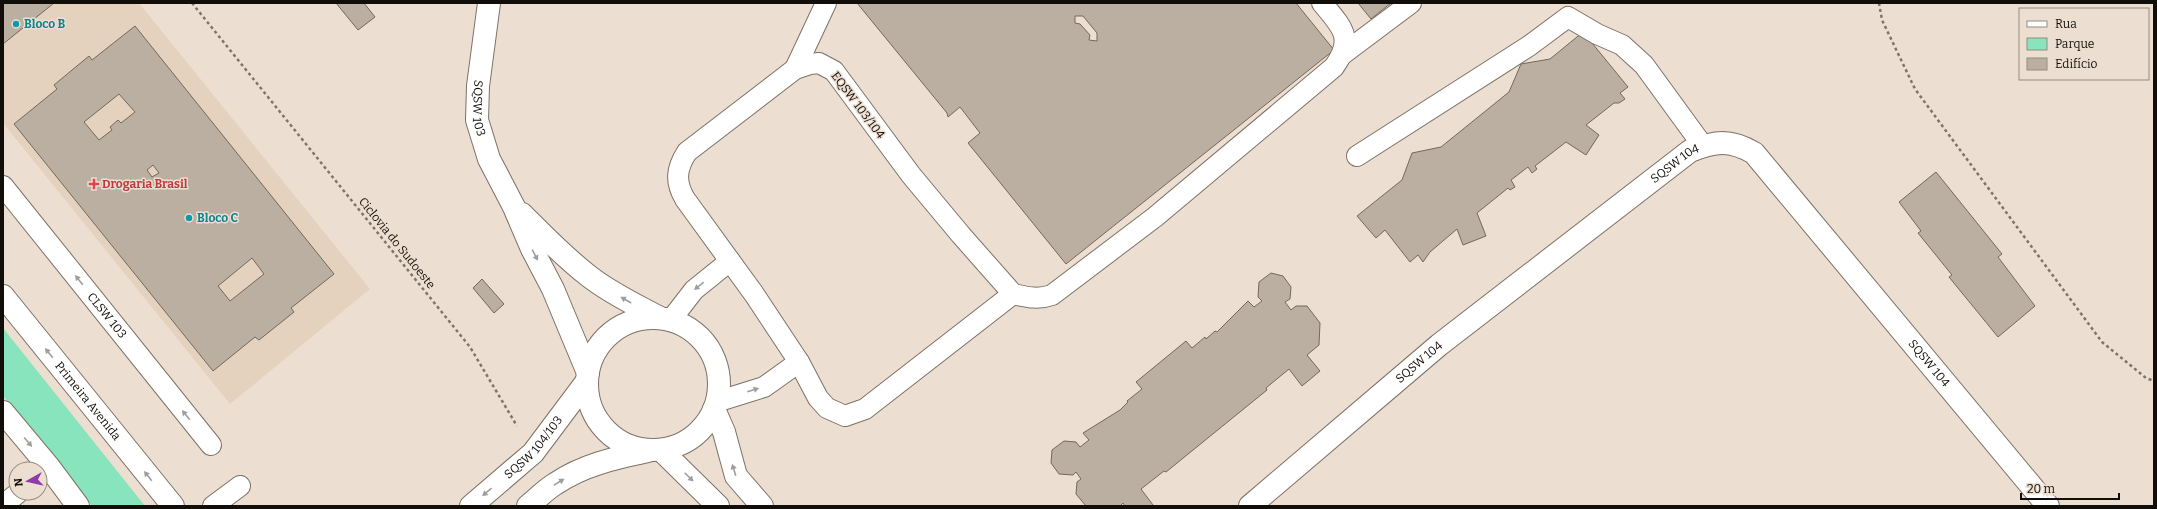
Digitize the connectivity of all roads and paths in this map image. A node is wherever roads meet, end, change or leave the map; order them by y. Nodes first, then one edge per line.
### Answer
1 (192, 3) edge
2 (489, 3) edge
3 (826, 3) edge
4 (1322, 3) edge
5 (1411, 3) edge
6 (1879, 3) edge
7 (1343, 54) junction
8 (795, 68) junction
9 (1703, 146) junction
10 (1357, 156) dead end
11 (3, 186) edge
12 (514, 206) junction
13 (730, 261) junction
14 (1013, 294) junction
15 (3, 296) edge
16 (665, 319) junction
17 (799, 362) junction
18 (587, 377) junction
19 (2154, 380) edge
20 (715, 406) junction
21 (3, 412) edge
22 (210, 445) dead end
23 (656, 450) junction
24 (533, 453) junction
25 (37, 461) edge
26 (48, 475) edge
27 (240, 486) dead end
28 (78, 506) edge
29 (173, 506) edge
30 (213, 506) edge
31 (471, 506) edge
32 (528, 506) edge
33 (718, 506) edge
34 (762, 506) edge
35 (1250, 506) edge
36 (2048, 506) edge

1 - 24 path, Ciclovia do Sudoeste
2 - 12 street, SQSW 103
3 - 8 lane
4 - 7 lane
5 - 7 lane
6 - 19 path
7 - 14 lane
8 - 13 lane, EQSW 103/104
8 - 14 lane, EQSW 103/104
9 - 10 lane
9 - 35 street, SQSW 104
9 - 36 street, SQSW 104
22 -> 11 lane, CLSW 103
16 -> 12 street, SQSW 103
12 -> 18 street, SQSW 103
13 -> 16 lane
13 - 17 lane, EQSW 103/104
14 - 17 lane, EQSW 103/104
29 -> 15 street, Primeira Avenida
16 - 18 street
16 - 20 street
20 -> 17 lane
18 - 23 street
18 - 24 street, SQSW 104/103
20 - 23 street
34 -> 20 street
21 -> 25 street
32 -> 23 street
23 -> 33 street
24 -> 31 street, SQSW 104/103
26 - 28 street
27 - 30 lane

